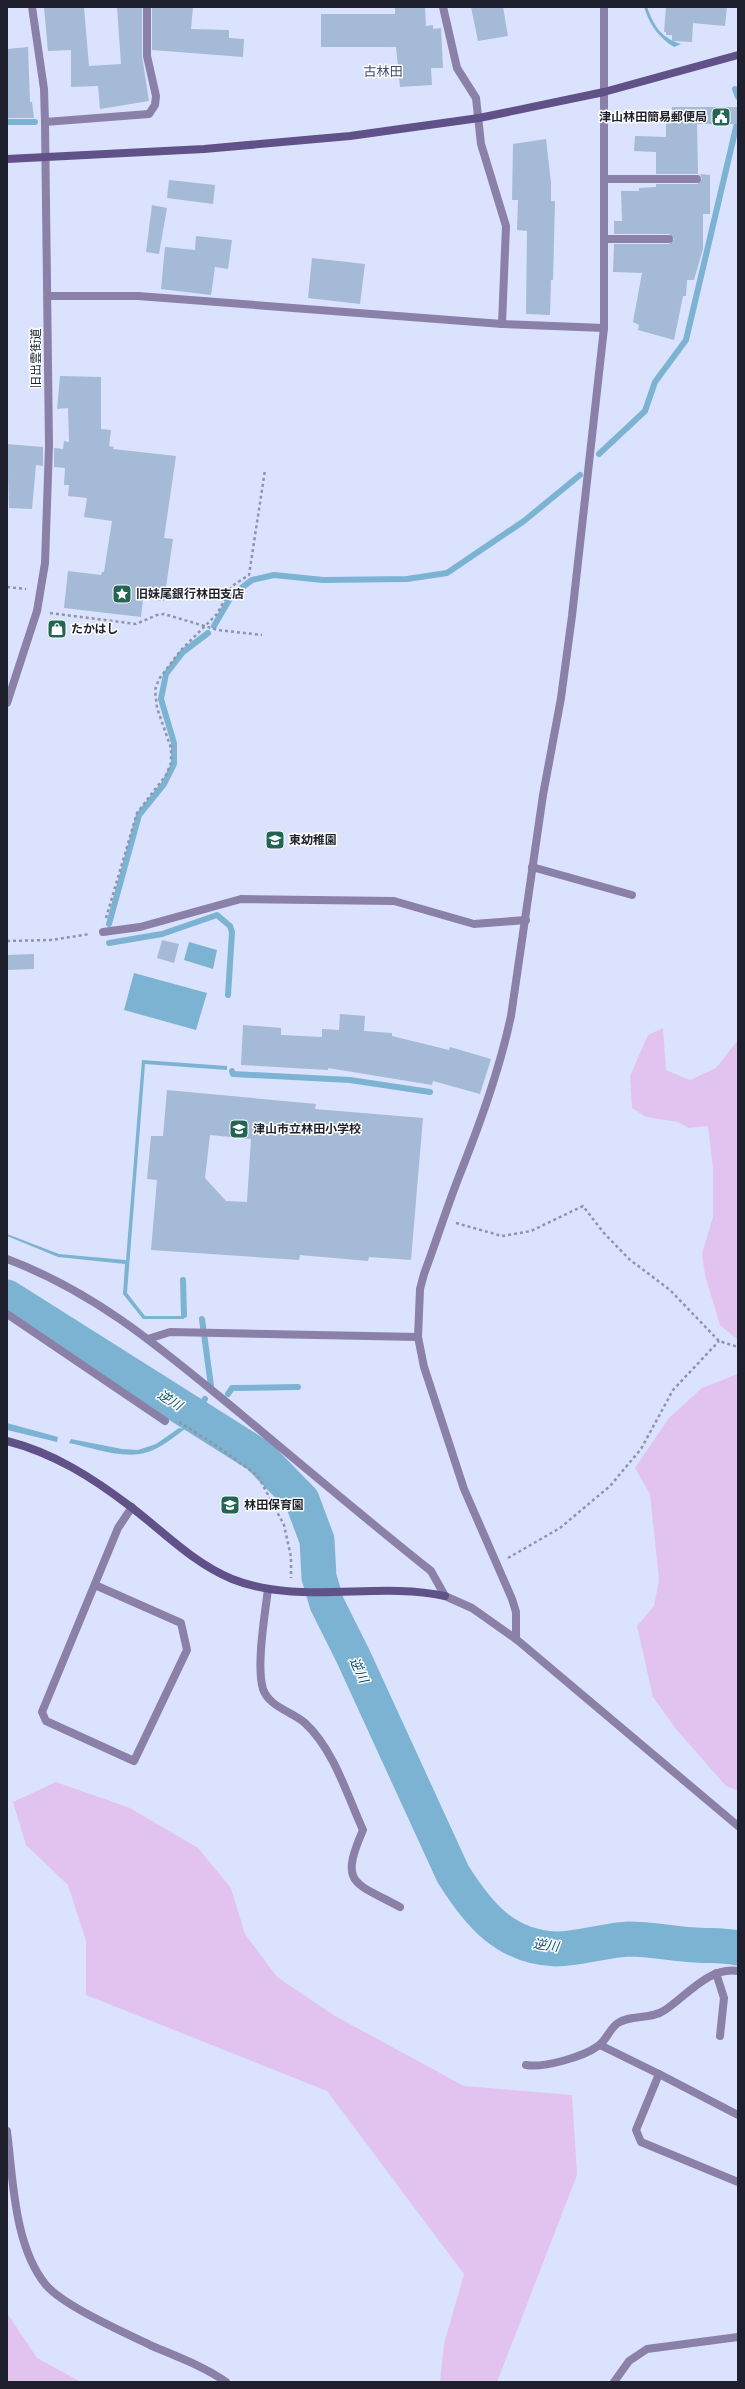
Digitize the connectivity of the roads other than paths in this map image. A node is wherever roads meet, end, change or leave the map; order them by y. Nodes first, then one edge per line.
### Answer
1 (32, 7) edge
2 (147, 7) edge
3 (443, 7) edge
4 (604, 7) edge
5 (738, 55) edge
6 (604, 92) junction
7 (479, 118) junction
8 (45, 122) junction
9 (46, 157) junction
10 (7, 158) edge
11 (604, 179) junction
12 (697, 179) dead end
13 (604, 239) junction
14 (669, 239) dead end
15 (48, 296) junction
16 (502, 324) junction
17 (604, 328) junction
18 (7, 703) edge
19 (532, 867) junction
20 (632, 895) dead end
21 (526, 920) junction
22 (103, 932) road end
23 (7, 1259) edge
24 (7, 1314) edge
25 (418, 1337) junction
26 (148, 1338) junction
27 (165, 1421) road end
28 (7, 1441) edge
29 (132, 1507) junction
30 (95, 1585) junction
31 (268, 1589) junction
32 (445, 1596) junction
33 (516, 1639) junction
34 (738, 1826) edge
35 (400, 1907) dead end
36 (738, 1971) edge
37 (716, 1973) junction
38 (720, 2036) dead end
39 (600, 2045) junction
40 (526, 2065) dead end
41 (659, 2074) junction
42 (738, 2115) edge
43 (7, 2131) edge
44 (738, 2182) edge
45 (738, 2336) edge
46 (226, 2382) edge
47 (614, 2382) edge

1 - 8 street, 旧出雲街道
2 - 8 street
3 - 7 street
4 - 6 street
5 - 6 street
6 - 7 street
6 - 11 street
7 - 9 street
7 - 16 street
8 - 9 street, 旧出雲街道
9 - 10 street
9 - 15 street, 旧出雲街道
11 - 12 street
11 - 13 street
13 - 14 street
13 - 17 street
15 - 16 street
15 - 18 street, 旧出雲街道
16 - 17 street
17 - 19 street
19 - 20 street
19 - 21 street
21 - 22 street
21 - 25 street
23 - 26 street
24 - 27 street
25 - 26 street
25 - 33 street
26 - 32 street
28 - 29 street
29 - 30 street
29 - 31 street
30 - 30 street
31 - 32 street
31 - 35 street
32 - 33 street
33 - 34 street
36 - 37 street
37 - 38 street
37 - 39 street
39 - 40 street
39 - 41 street
41 - 42 street
41 - 44 street
43 - 46 street
45 - 47 street

